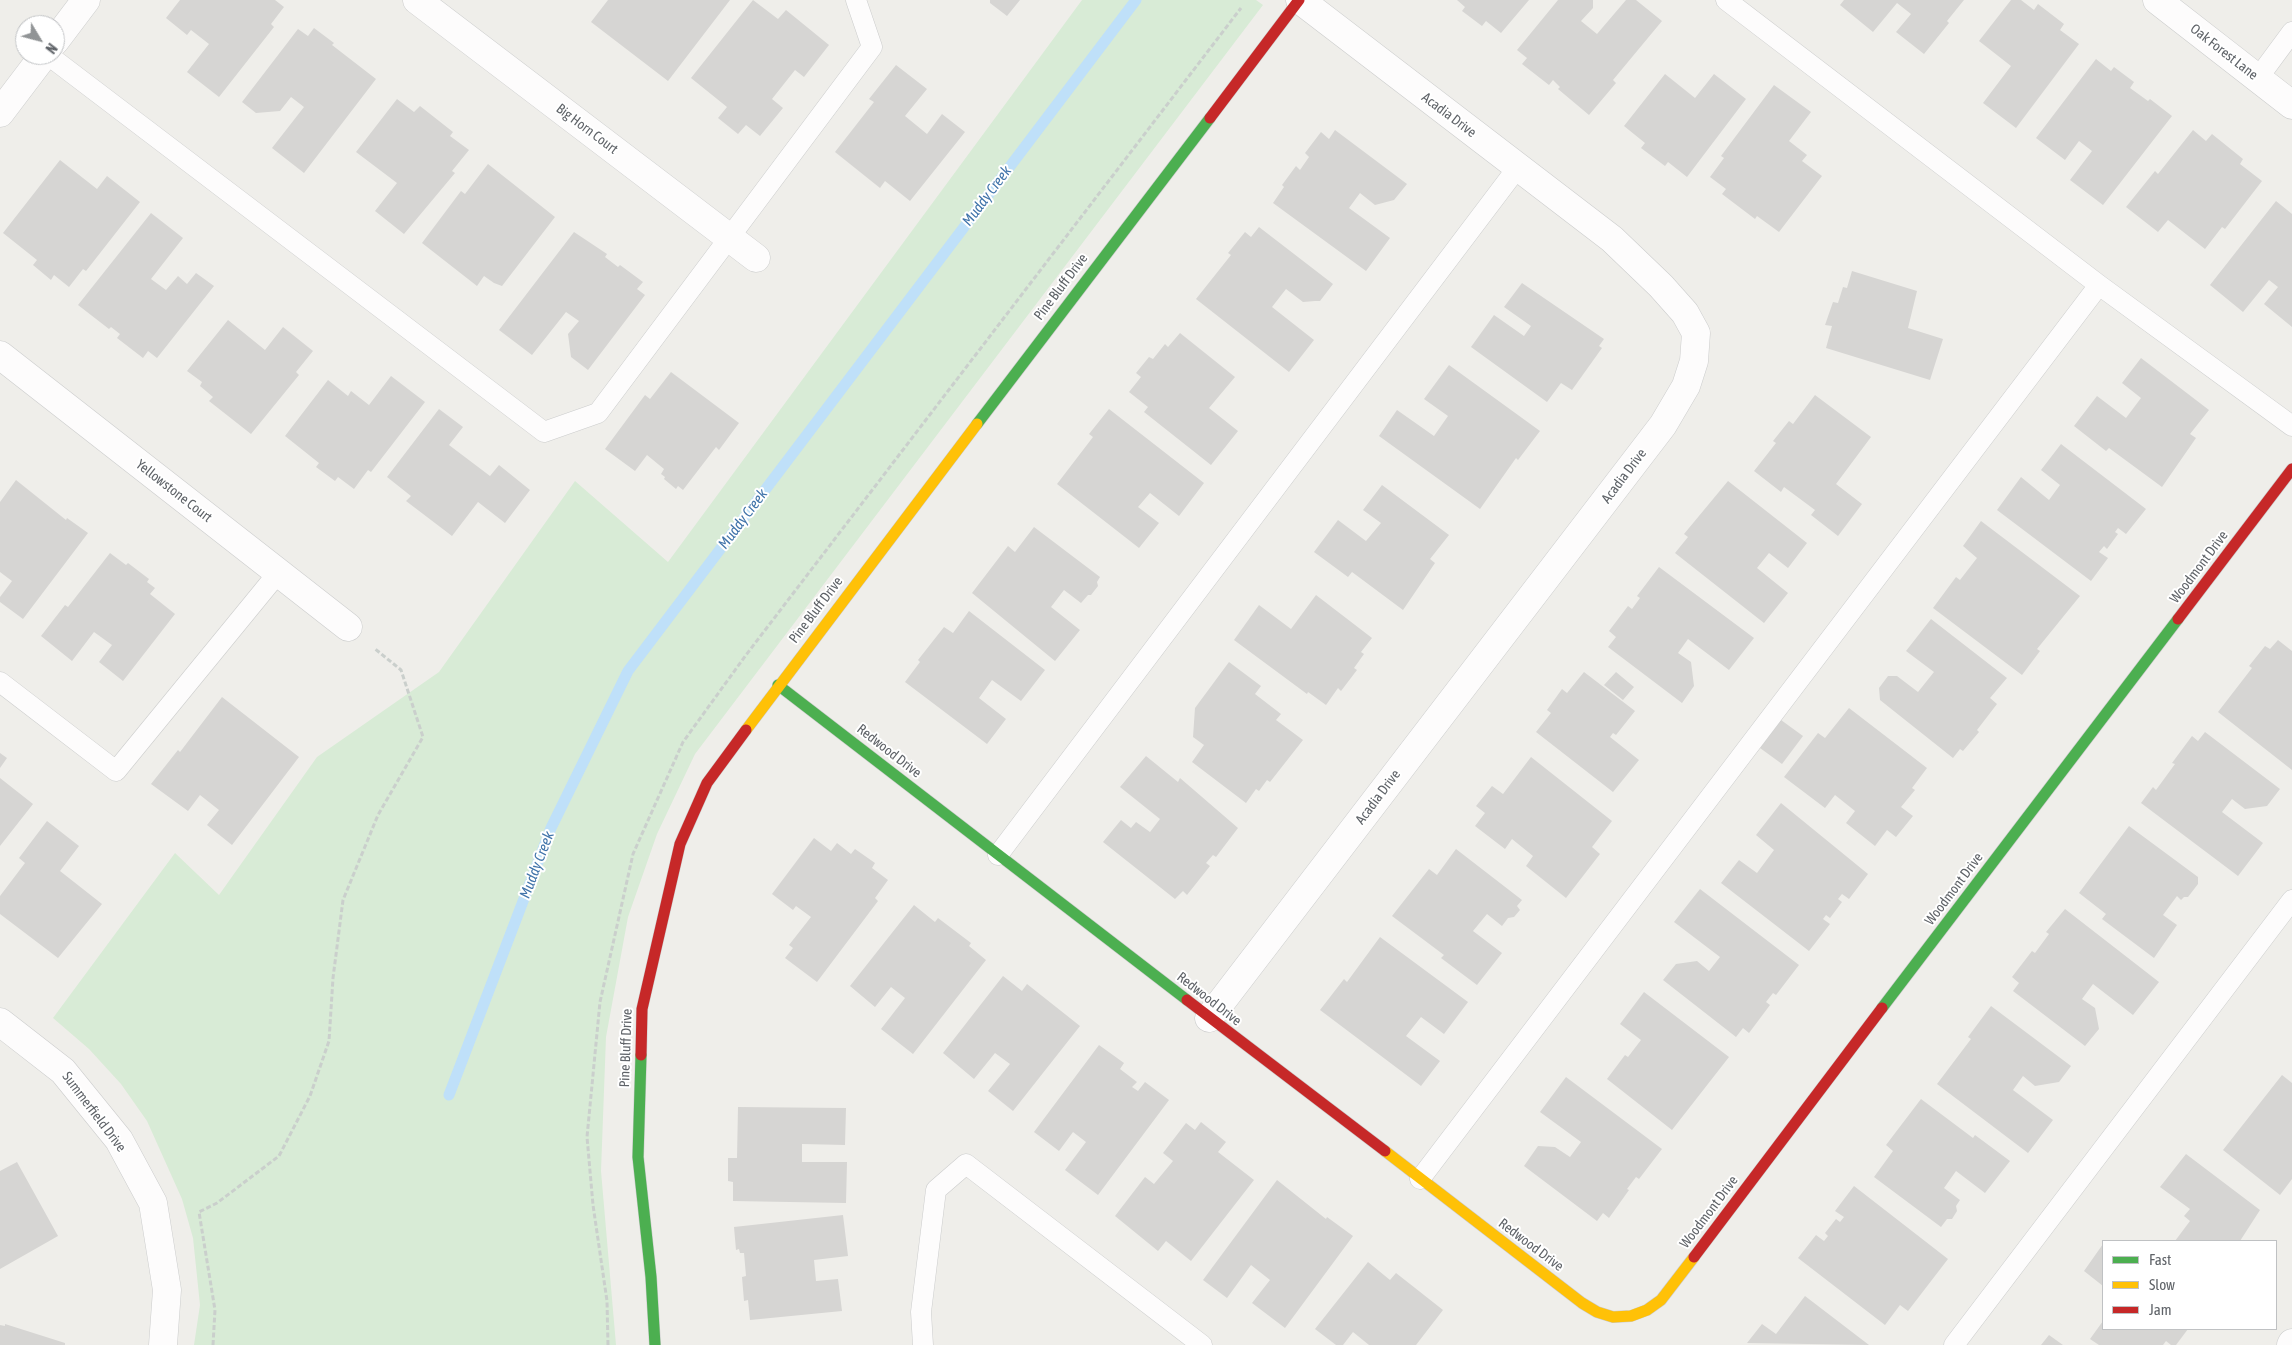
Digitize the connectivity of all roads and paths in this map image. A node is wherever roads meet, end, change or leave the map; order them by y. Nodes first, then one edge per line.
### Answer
1 (86, 0) edge
2 (417, 0) edge
3 (856, 0) edge
4 (1299, 0) edge
5 (1726, 0) edge
6 (2157, 0) edge
7 (65, 28) edge
8 (2292, 32) edge
9 (36, 65) edge
10 (61, 65) edge
11 (2258, 78) junction
12 (2292, 105) edge
13 (0, 113) edge
14 (1518, 167) junction
15 (730, 238) junction
16 (756, 258) dead end
17 (2099, 285) junction
18 (0, 355) edge
19 (2292, 426) edge
20 (2292, 469) edge
21 (278, 573) junction
22 (348, 627) joint
23 (0, 682) edge
24 (778, 685) junction
25 (998, 855) junction
26 (2292, 900) edge
27 (1209, 1018) junction
28 (0, 1022) edge
29 (1420, 1179) junction
30 (1631, 1316) joint
31 (162, 1345) edge
32 (214, 1345) edge
33 (655, 1345) edge
34 (923, 1345) edge
35 (1202, 1345) edge
36 (1954, 1345) edge

1 - 7 street
2 - 15 street, Big Horn Court
3 - 15 lane
4 - 14 street, Acadia Drive
4 - 24 street, Pine Bluff Drive
5 - 17 lane
6 - 11 street, Oak Forest Lane
8 - 11 lane
9 - 13 street
10 - 15 lane
11 - 12 street, Oak Forest Lane
14 - 25 lane
14 - 27 street, Acadia Drive
15 - 16 street, Big Horn Court
17 - 19 lane
17 - 29 lane
18 - 21 street, Yellowstone Court
20 - 30 street, Woodmont Drive
21 - 22 street, Yellowstone Court
21 - 23 lane
22 - 32 path
24 - 25 street, Redwood Drive
24 - 33 street, Pine Bluff Drive
25 - 27 street, Redwood Drive
26 - 36 lane
27 - 29 street, Redwood Drive
28 - 31 street, Summerfield Drive
29 - 30 street, Redwood Drive
34 - 35 lane

